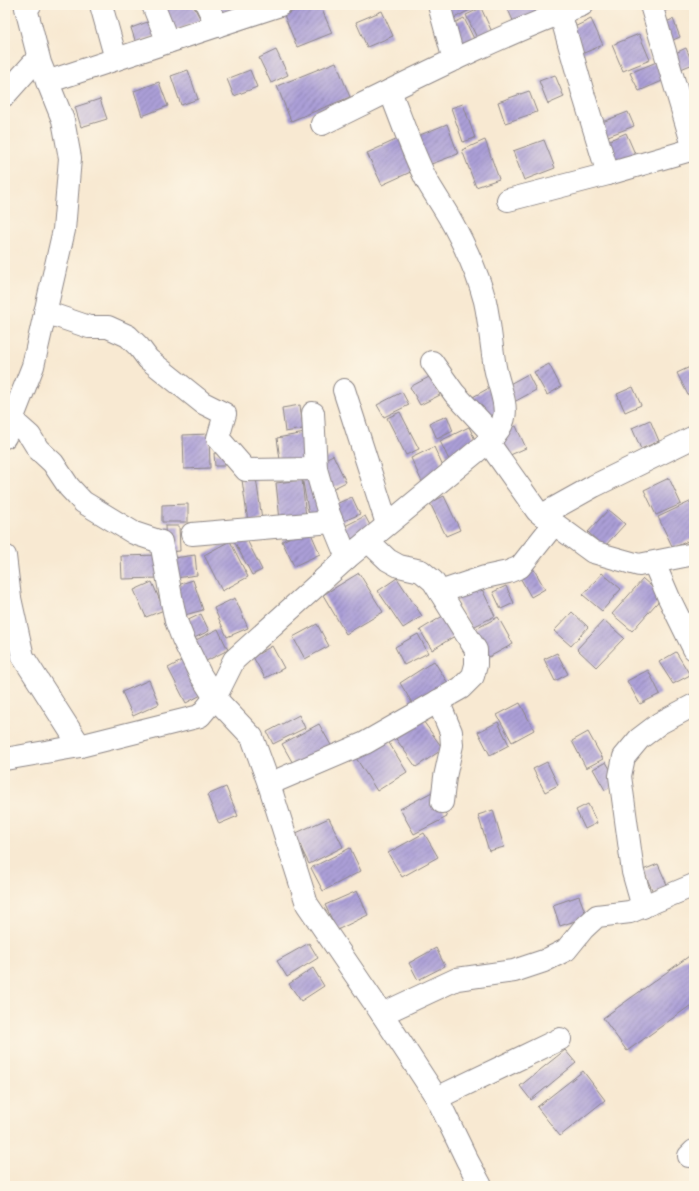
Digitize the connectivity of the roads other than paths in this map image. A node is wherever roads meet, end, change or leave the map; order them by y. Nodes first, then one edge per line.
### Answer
1 (30, 5) edge
2 (101, 5) edge
3 (153, 5) edge
4 (207, 5) edge
5 (280, 5) edge
6 (440, 5) edge
7 (582, 5) edge
8 (651, 5) edge
9 (256, 9) edge
10 (559, 9) edge
11 (217, 26) junction
12 (168, 42) junction
13 (38, 58) junction
14 (116, 59) junction
15 (454, 60) junction
16 (47, 82) junction
17 (390, 91) junction
18 (5, 95) edge
19 (322, 124) dead end
20 (694, 149) edge
21 (608, 174) junction
22 (508, 200) dead end
23 (45, 312) junction
24 (432, 362) dead end
25 (344, 390) dead end
26 (313, 412) dead end
27 (8, 428) edge
28 (694, 437) edge
29 (491, 439) junction
30 (316, 469) junction
31 (548, 519) junction
32 (332, 522) junction
33 (387, 524) junction
34 (192, 534) dead end
35 (368, 541) junction
36 (694, 554) edge
37 (5, 556) edge
38 (347, 558) junction
39 (654, 562) junction
40 (440, 592) junction
41 (694, 649) edge
42 (215, 698) junction
43 (438, 701) junction
44 (694, 705) edge
45 (80, 746) junction
46 (5, 759) edge
47 (269, 784) junction
48 (442, 802) dead end
49 (694, 885) edge
50 (643, 907) junction
51 (382, 1014) junction
52 (560, 1038) dead end
53 (437, 1098) junction
54 (481, 1186) edge

1 - 13 street
2 - 14 street
3 - 12 street
4 - 11 street
5 - 9 street
6 - 15 street
7 - 10 street
8 - 20 street
9 - 11 street
10 - 15 street
10 - 21 street
11 - 12 street
12 - 14 street
13 - 16 street
13 - 18 street
14 - 16 street
15 - 17 street
16 - 23 street
17 - 19 street
17 - 29 street
20 - 21 street
21 - 22 street
23 - 27 street
23 - 30 street
24 - 29 street
25 - 33 street
26 - 30 street
27 - 42 street
28 - 31 street
29 - 31 street
29 - 33 street
30 - 32 street
31 - 39 street
31 - 40 street
32 - 34 street
32 - 38 street
33 - 35 street
35 - 38 street
35 - 40 street
36 - 39 street
37 - 45 street
38 - 42 street
39 - 41 street
40 - 43 street
42 - 45 street
42 - 47 street
43 - 47 street
43 - 48 street
44 - 50 street
45 - 46 street
47 - 51 street
49 - 50 street
50 - 51 street
51 - 53 street
52 - 53 street
53 - 54 street

